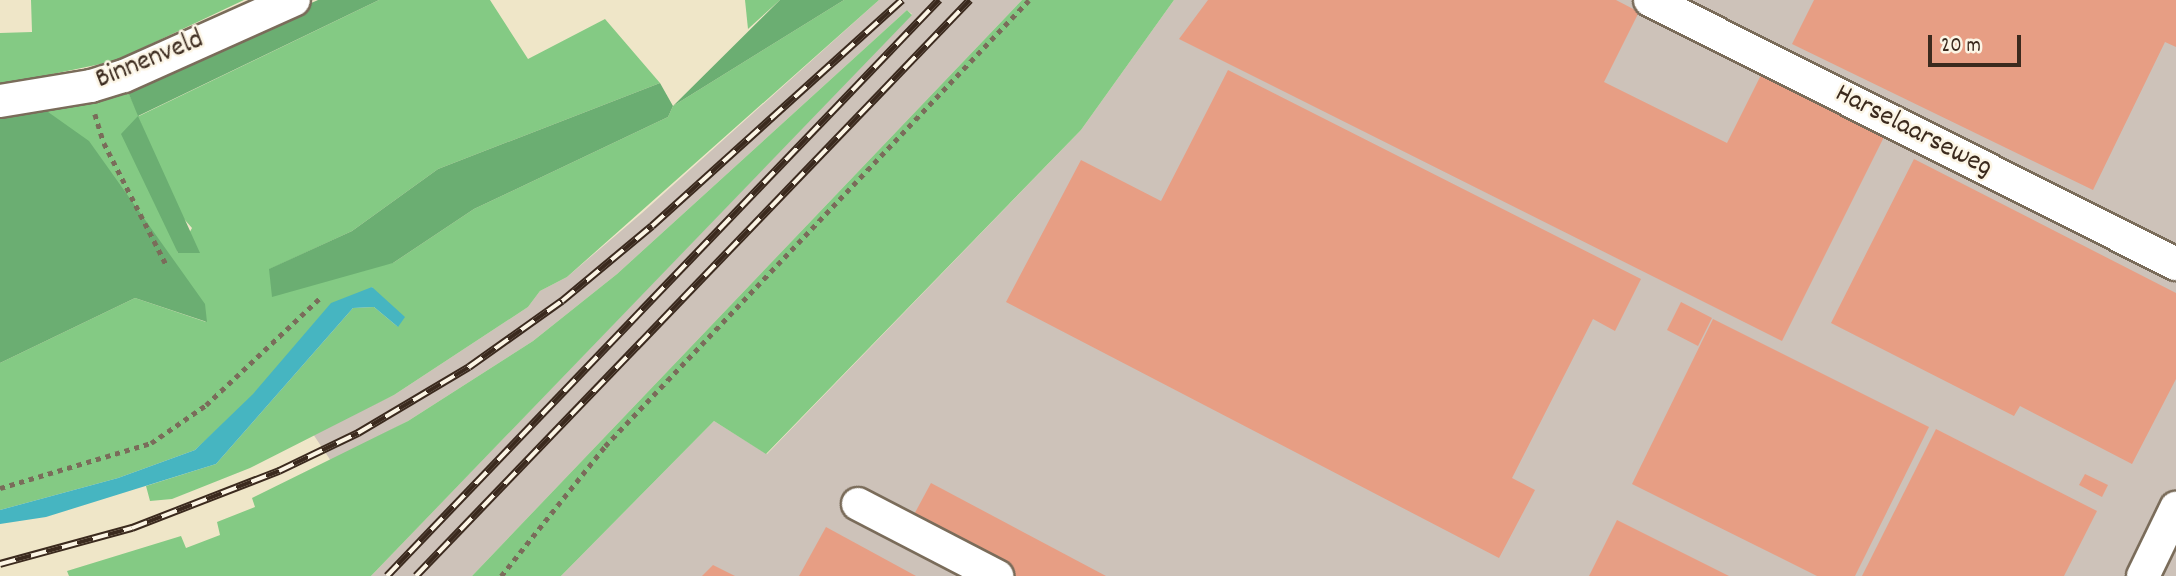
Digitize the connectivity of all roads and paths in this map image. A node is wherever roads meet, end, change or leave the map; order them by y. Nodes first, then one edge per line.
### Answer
1 (294, 0) edge
2 (1029, 0) edge
3 (1650, 0) edge
4 (87, 87) junction
5 (0, 101) edge
6 (2176, 264) edge
7 (168, 268) dead end
8 (321, 297) dead end
9 (0, 488) edge
10 (858, 504) dead end
11 (2176, 508) edge
12 (501, 576) edge
13 (997, 576) edge
14 (2143, 576) edge

1 - 4 street, Binnenveld
2 - 12 path
3 - 6 street, Harselaarseweg
4 - 5 street, Binnenveld
4 - 7 path
8 - 9 path
10 - 13 street
11 - 14 street

